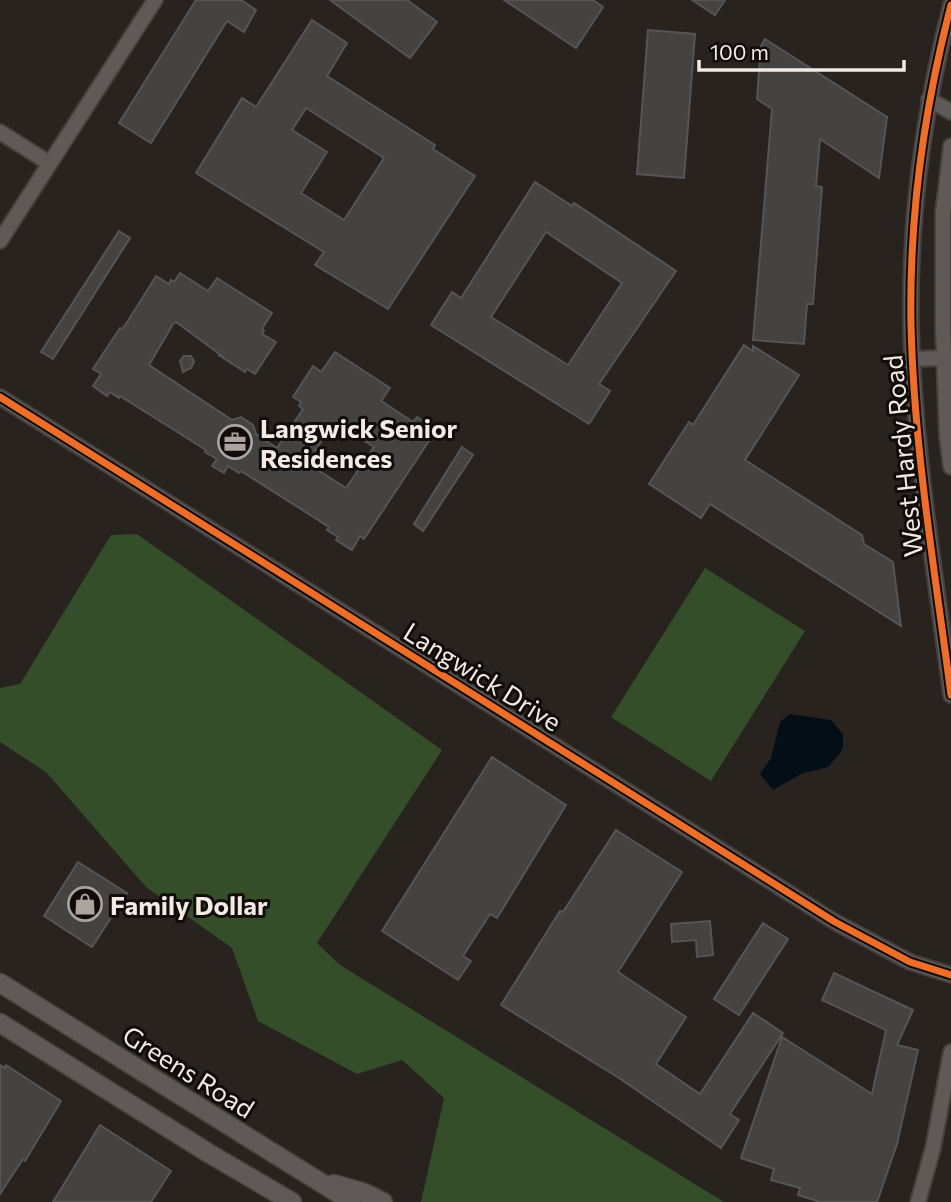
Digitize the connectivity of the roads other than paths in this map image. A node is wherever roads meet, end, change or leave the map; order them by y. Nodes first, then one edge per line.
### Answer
1 (155, 0) edge
2 (951, 5) edge
3 (929, 99) junction
4 (951, 111) edge
5 (0, 132) edge
6 (951, 146) edge
7 (49, 163) junction
8 (0, 241) edge
9 (944, 358) junction
10 (912, 359) junction
11 (0, 397) edge
12 (951, 467) edge
13 (951, 695) edge
14 (951, 975) edge
15 (0, 983) edge
16 (0, 1023) edge
17 (951, 1052) edge
18 (311, 1177) junction
19 (290, 1201) edge
20 (352, 1202) edge
21 (383, 1202) edge
22 (918, 1202) edge

1 - 7 street
2 - 3 street, West Hardy Road
3 - 4 street
3 - 10 street, West Hardy Road
5 - 7 street
6 - 9 street, West Hardy Road
7 - 8 street
9 - 10 street
9 - 12 street, West Hardy Road
10 - 13 street, West Hardy Road
11 - 14 street, Langwick Drive
15 - 18 main road, Greens Road
16 - 19 main road
17 - 22 street
18 - 20 main road, Greens Road
18 - 21 main road

